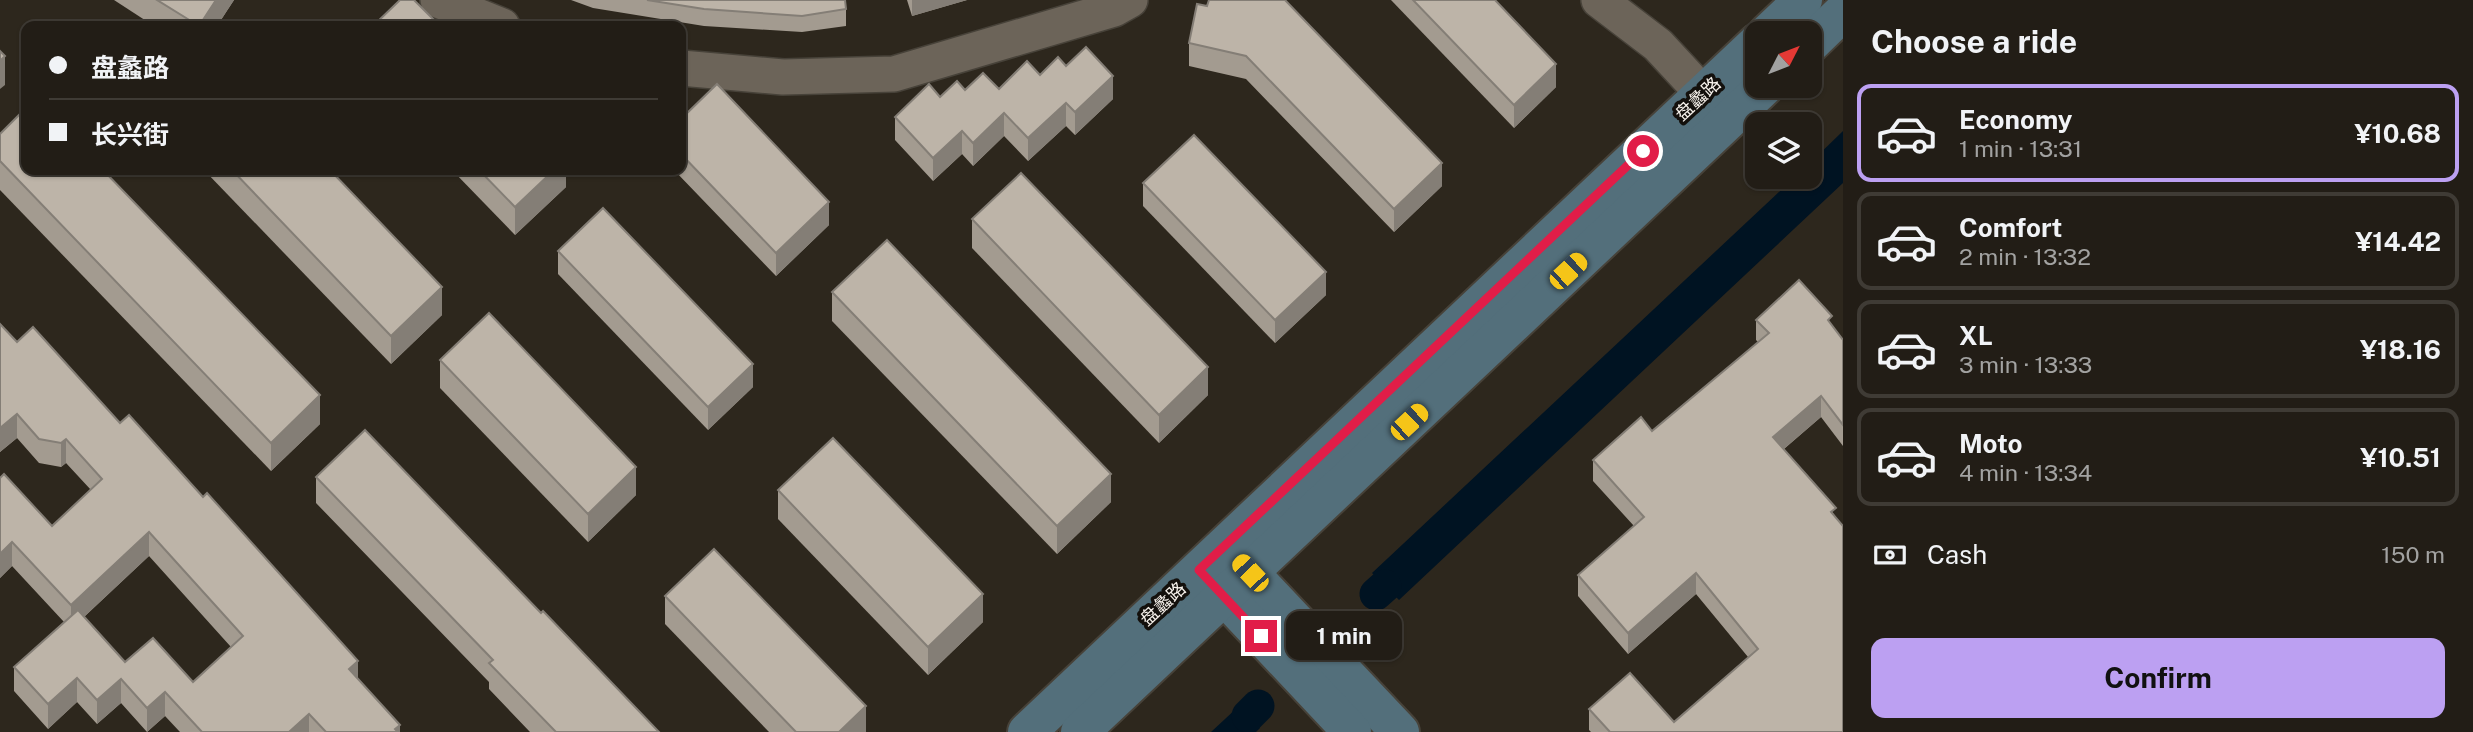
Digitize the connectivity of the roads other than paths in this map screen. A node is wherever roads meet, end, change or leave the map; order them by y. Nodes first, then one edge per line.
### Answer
1 (438, 0) edge
2 (1130, 0) edge
3 (1599, 0) edge
4 (1803, 0) edge
5 (1843, 12) edge
6 (490, 21) edge
7 (1781, 21) edge
8 (1822, 32) edge
9 (1745, 62) edge
10 (686, 68) edge
11 (1745, 95) edge
12 (1716, 107) junction
13 (1224, 572) junction
14 (1027, 732) edge
15 (1080, 732) edge
16 (1352, 732) edge
17 (1400, 732) edge

1 - 6 street
2 - 10 street
3 - 12 street
4 - 7 main road
5 - 8 main road
9 - 12 main road, 盘蠡路
11 - 12 main road, 盘蠡路
12 - 13 main road, 盘蠡路
13 - 14 main road, 盘蠡路
13 - 15 main road, 盘蠡路
13 - 16 main road
13 - 17 main road

